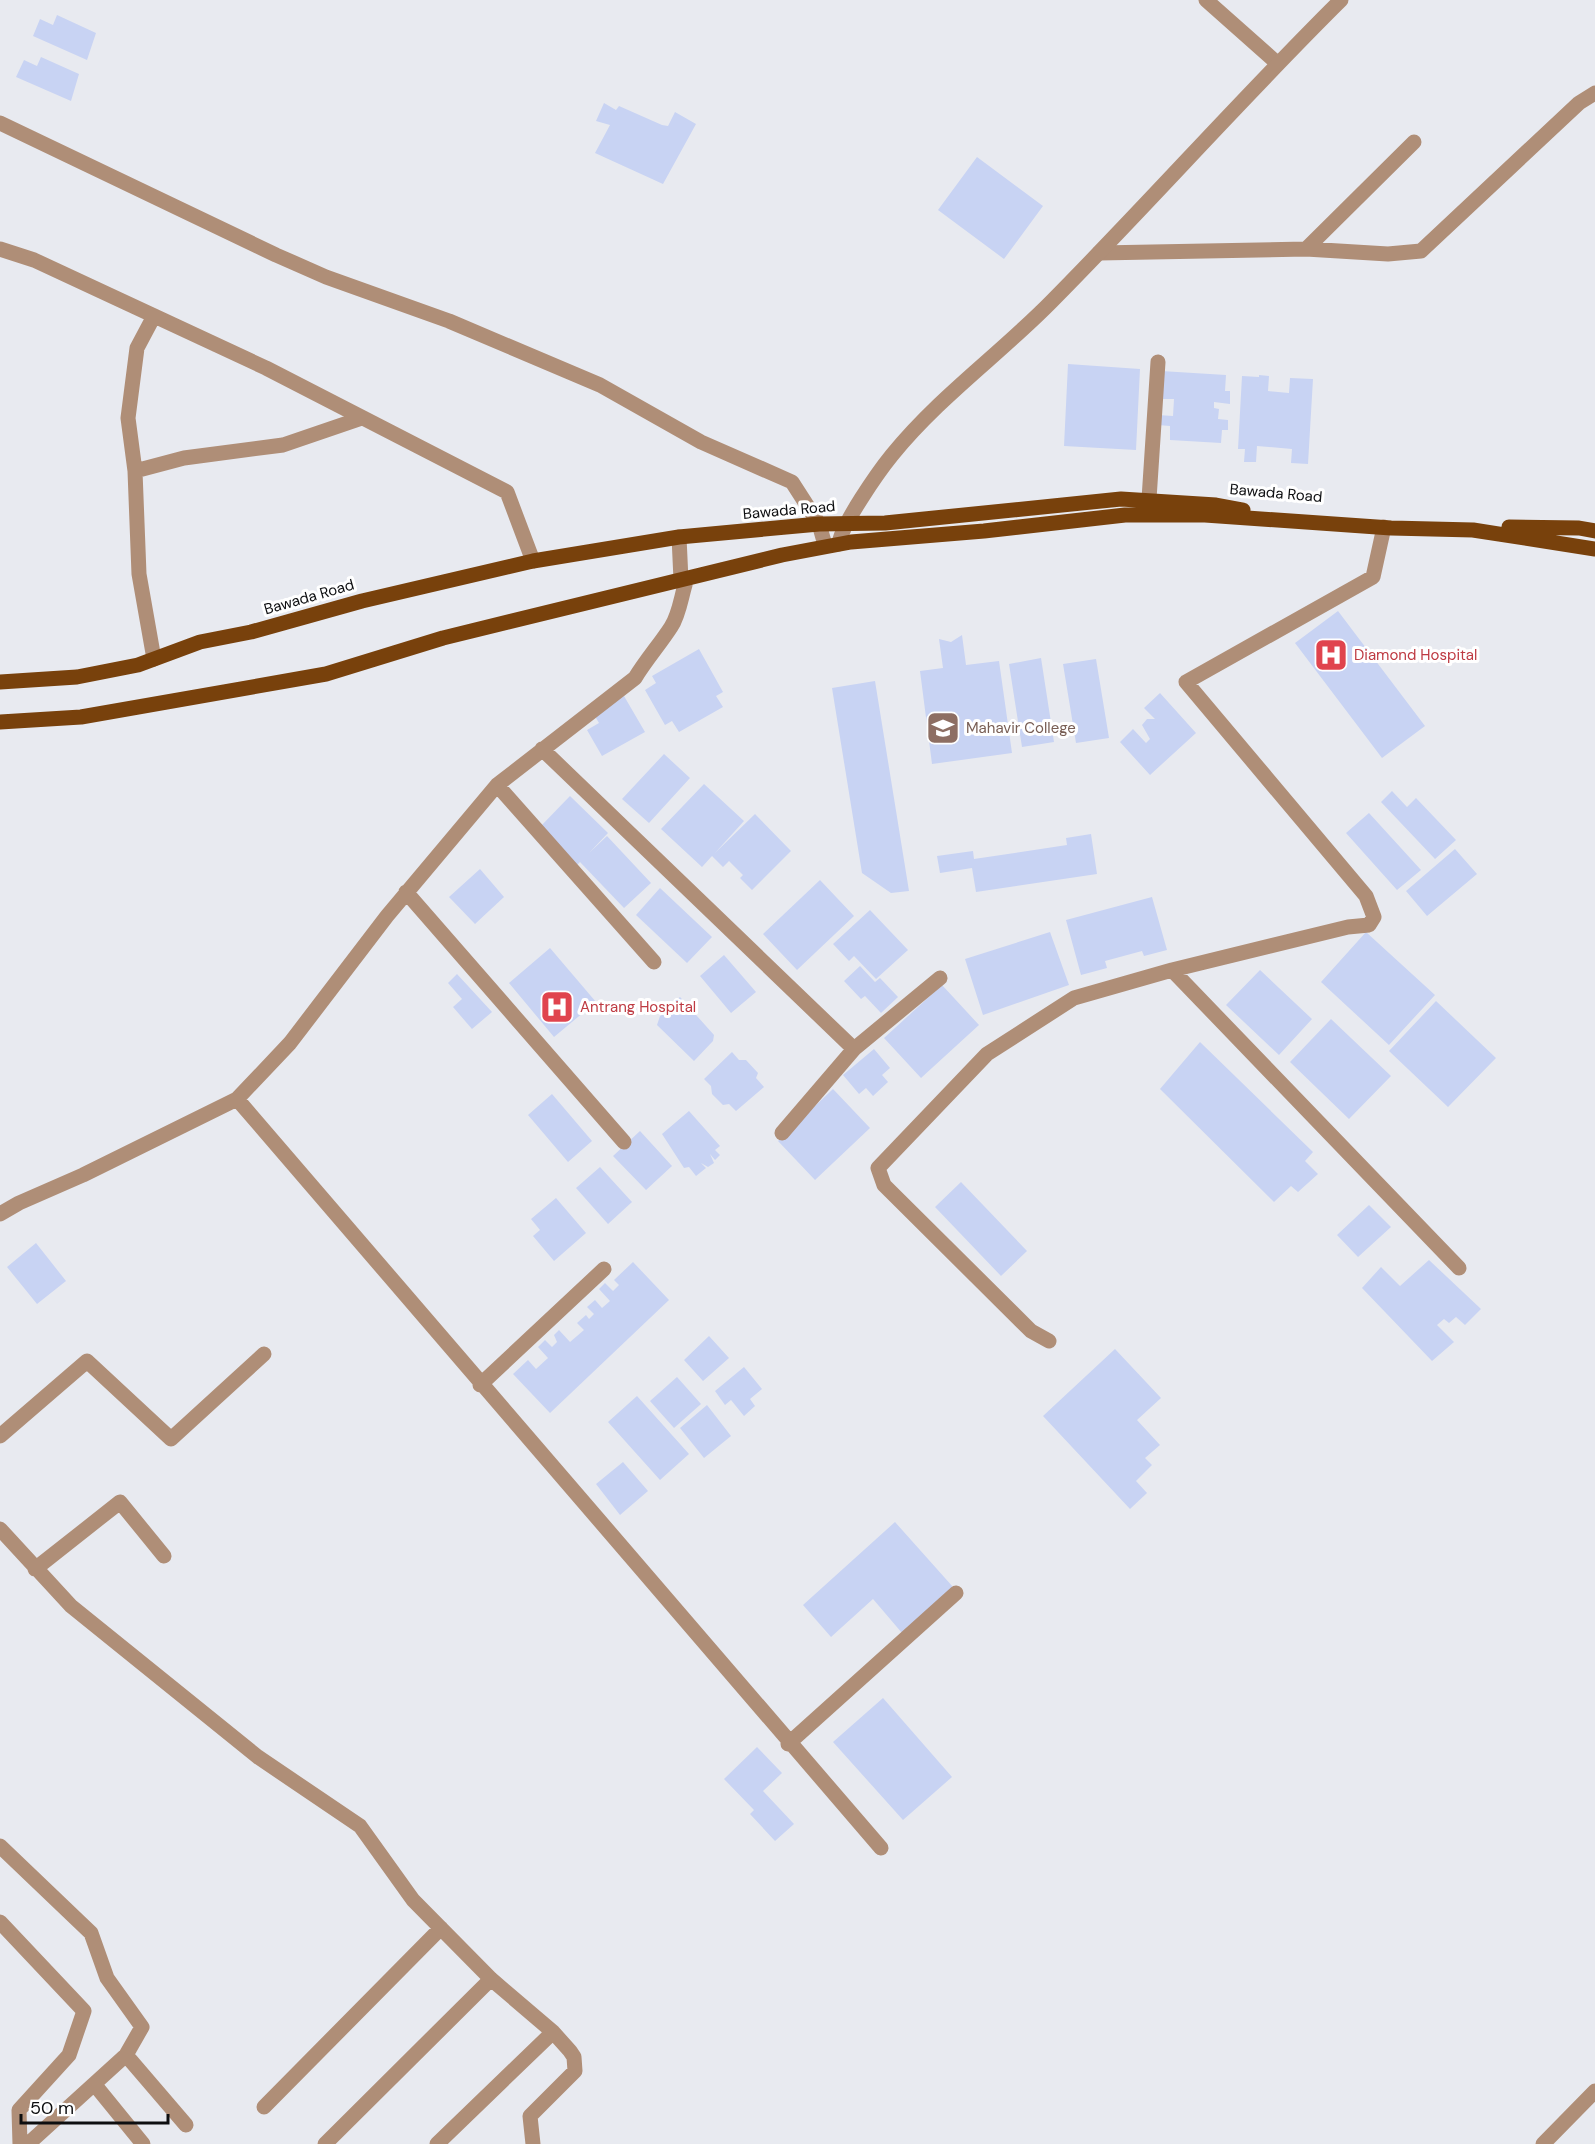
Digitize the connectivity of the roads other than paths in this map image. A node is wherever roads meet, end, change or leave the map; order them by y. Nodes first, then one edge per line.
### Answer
1 (1206, 0) edge
2 (1341, 0) edge
3 (1277, 63) junction
4 (1595, 93) edge
5 (0, 123) edge
6 (1414, 142) dead end
7 (0, 249) edge
8 (1306, 249) junction
9 (1099, 253) junction
10 (154, 316) junction
11 (1158, 362) dead end
12 (362, 418) junction
13 (135, 471) junction
14 (1149, 499) junction
15 (849, 522) junction
16 (819, 524) junction
17 (1384, 527) junction
18 (1595, 531) edge
19 (679, 537) junction
20 (832, 544) junction
21 (1595, 549) edge
22 (534, 561) junction
23 (681, 580) junction
24 (154, 659) junction
25 (0, 682) edge
26 (0, 722) edge
27 (542, 749) junction
28 (497, 785) junction
29 (406, 892) junction
30 (654, 962) dead end
31 (1172, 970) junction
32 (940, 978) dead end
33 (855, 1049) junction
34 (237, 1100) junction
35 (782, 1133) dead end
36 (624, 1142) dead end
37 (0, 1214) edge
38 (1459, 1268) dead end
39 (604, 1269) dead end
40 (1048, 1341) dead end
41 (264, 1354) dead end
42 (480, 1384) junction
43 (0, 1436) edge
44 (0, 1529) edge
45 (164, 1556) dead end
46 (34, 1569) junction
47 (956, 1593) dead end
48 (788, 1744) junction
49 (0, 1846) edge
50 (880, 1848) dead end
51 (0, 1922) edge
52 (441, 1928) junction
53 (491, 1979) junction
54 (554, 2032) junction
55 (126, 2055) junction
56 (95, 2085) junction
57 (1595, 2091) edge
58 (264, 2107) dead end
59 (186, 2125) dead end
60 (20, 2144) edge
61 (27, 2144) edge
62 (143, 2144) edge
63 (325, 2144) edge
64 (436, 2144) edge
65 (533, 2144) edge
66 (1543, 2144) edge

1 - 3 street
2 - 3 street
3 - 9 street
4 - 8 street
5 - 16 street
6 - 8 street
7 - 10 street
8 - 9 street
9 - 15 street
10 - 12 street
10 - 13 street
11 - 14 street
12 - 13 street
12 - 22 street
13 - 24 street
14 - 15 main road, Bawada Road
14 - 18 main road, Bawada Road
15 - 16 main road, Bawada Road
15 - 20 street
16 - 19 main road, Bawada Road
16 - 20 street
17 - 20 main road
17 - 21 main road
17 - 31 street
19 - 22 main road, Bawada Road
19 - 23 street
20 - 23 main road
22 - 24 main road, Bawada Road
23 - 26 main road
23 - 27 street
24 - 25 main road, Bawada Road
27 - 28 street
27 - 33 street
28 - 29 street
28 - 30 street
29 - 34 street
29 - 36 street
31 - 38 street
31 - 40 street
32 - 33 street
33 - 35 street
34 - 37 street
34 - 42 street
39 - 42 street
41 - 43 street
42 - 48 street
44 - 46 street
45 - 46 street
46 - 52 street
47 - 48 street
48 - 50 street
49 - 55 street
51 - 60 street
52 - 53 street
52 - 58 street
53 - 54 street
53 - 63 street
54 - 64 street
54 - 65 street
55 - 56 street
55 - 59 street
56 - 61 street
56 - 62 street
57 - 66 street

